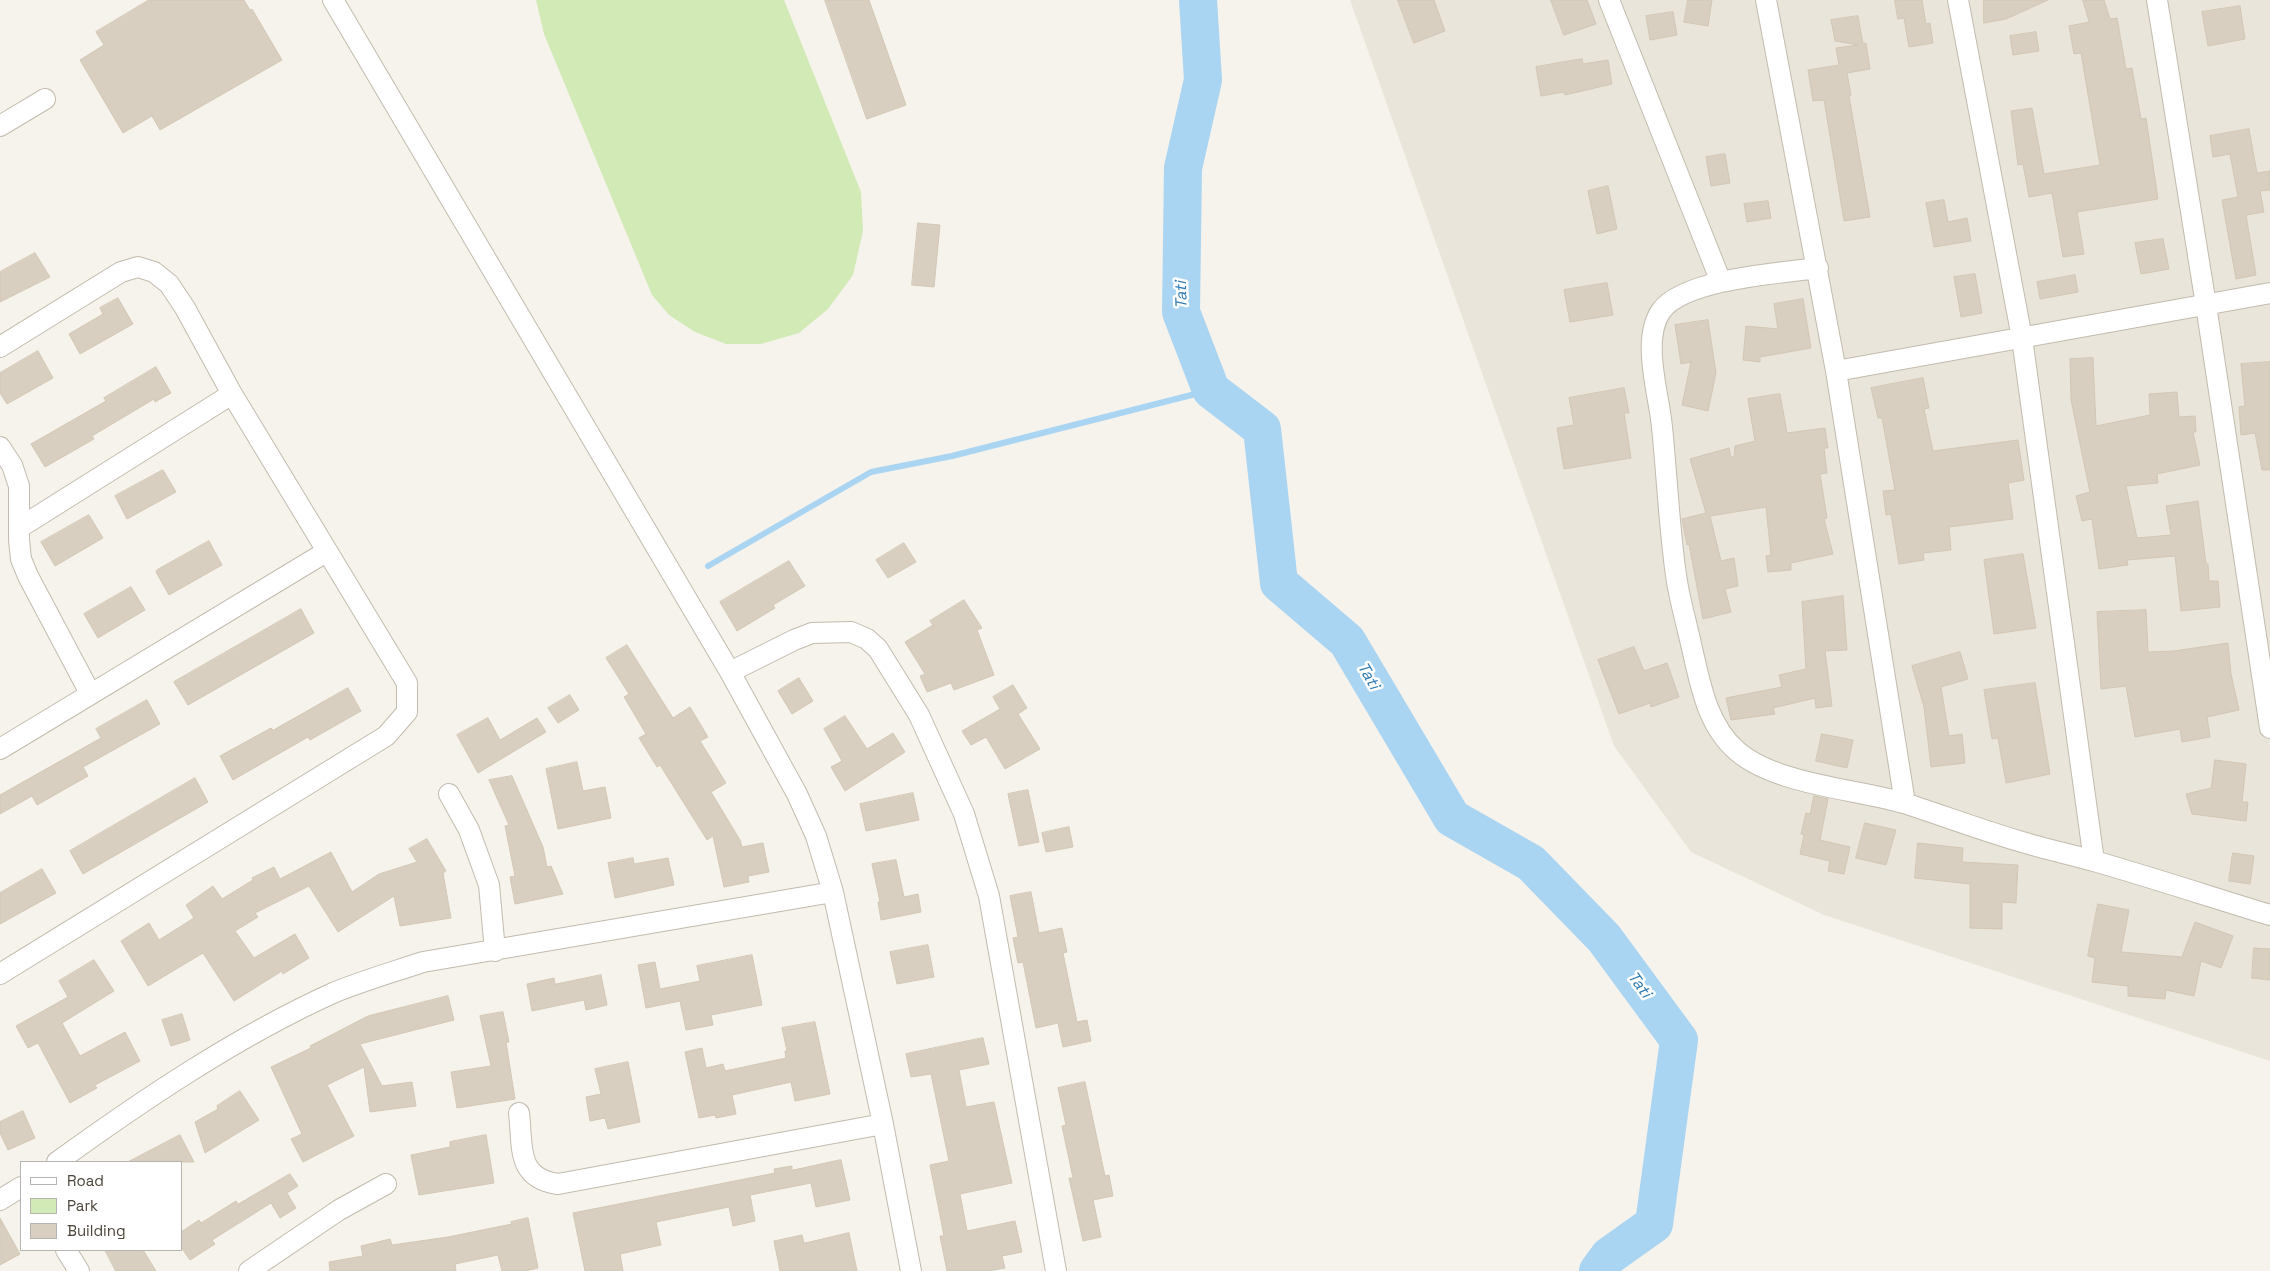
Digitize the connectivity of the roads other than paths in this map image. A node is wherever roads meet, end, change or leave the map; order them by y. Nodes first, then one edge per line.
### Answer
1 (333, 0) edge
2 (1609, 0) edge
3 (1766, 0) edge
4 (1958, 0) edge
5 (2157, 0) edge
6 (45, 99) dead end
7 (0, 126) edge
8 (1818, 268) junction
9 (1721, 282) junction
10 (2270, 293) edge
11 (2206, 305) junction
12 (2022, 338) junction
13 (0, 347) edge
14 (1836, 372) junction
15 (232, 394) junction
16 (0, 447) edge
17 (19, 528) junction
18 (326, 552) junction
19 (730, 672) junction
20 (90, 692) junction
21 (2270, 724) edge
22 (0, 749) edge
23 (449, 794) dead end
24 (1904, 803) junction
25 (2094, 861) junction
26 (833, 892) junction
27 (2270, 915) edge
28 (496, 950) junction
29 (0, 974) edge
30 (519, 1113) dead end
31 (883, 1124) junction
32 (58, 1161) edge
33 (386, 1184) dead end
34 (20, 1188) edge
35 (0, 1200) edge
36 (67, 1251) edge
37 (79, 1271) edge
38 (249, 1271) edge
39 (911, 1271) edge
40 (1056, 1271) edge

1 - 19 street
2 - 9 street
3 - 8 street
4 - 12 street
5 - 11 street
6 - 7 street
8 - 9 street
8 - 14 street
9 - 24 street
10 - 11 street
11 - 12 street
11 - 21 street
12 - 14 street
12 - 25 street
13 - 15 street
14 - 24 street
15 - 17 street
15 - 18 street
16 - 17 street
17 - 20 street
18 - 20 street
18 - 29 street
19 - 26 street
19 - 40 street
20 - 22 street
23 - 28 street
24 - 25 street
25 - 27 street
26 - 28 street
26 - 31 street
28 - 32 street
30 - 31 street
31 - 39 street
33 - 38 street
34 - 35 street
36 - 37 street

